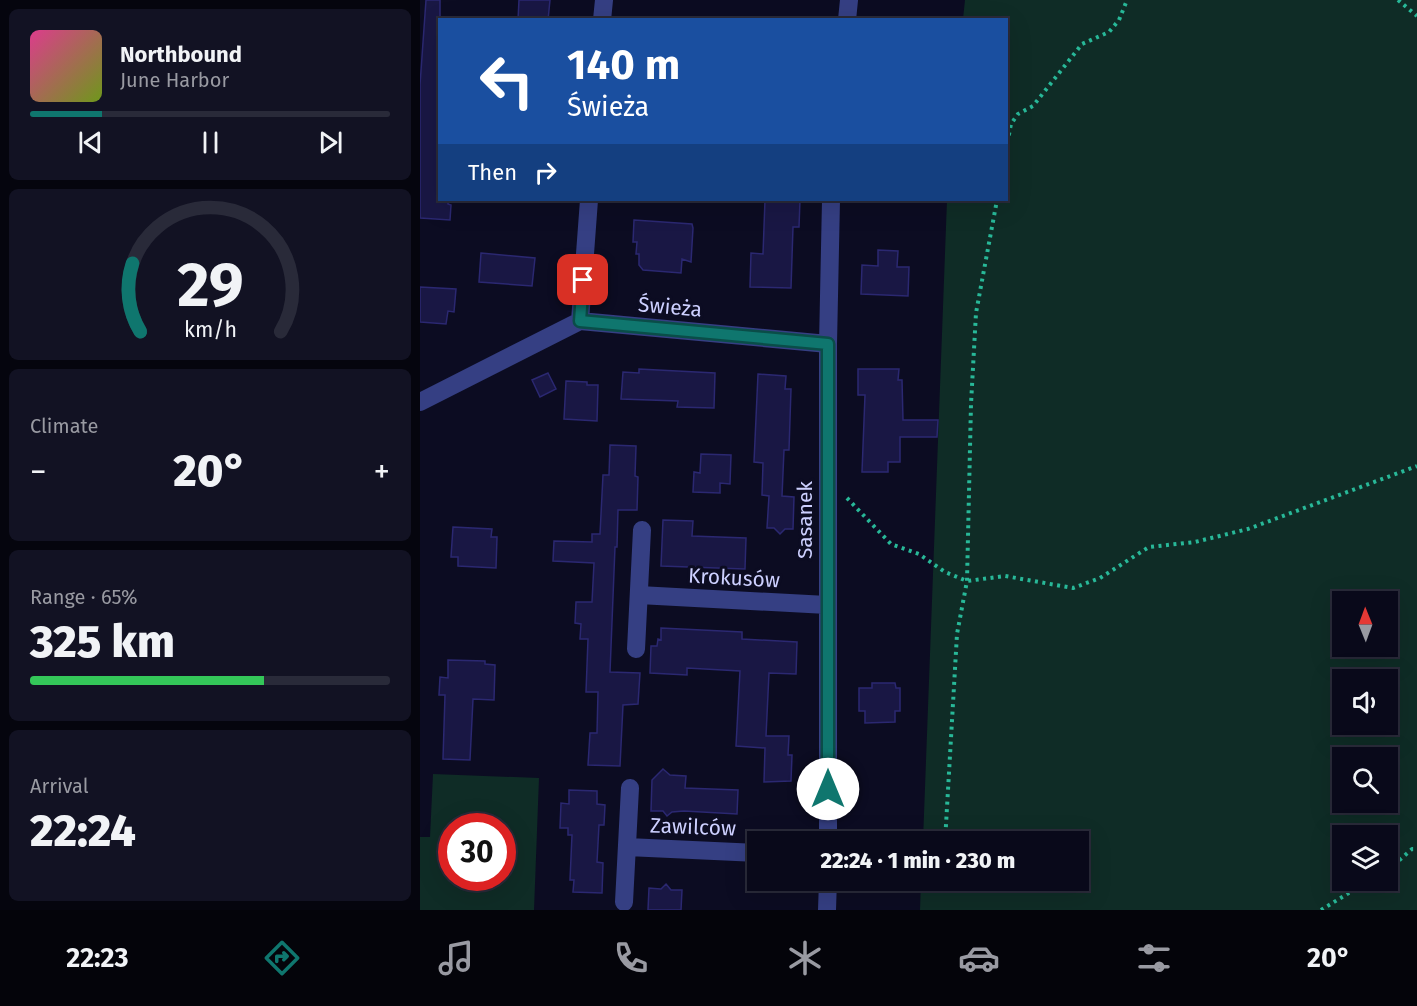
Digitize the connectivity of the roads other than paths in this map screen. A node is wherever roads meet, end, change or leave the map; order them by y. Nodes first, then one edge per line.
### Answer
1 (604, 0) edge
2 (849, 0) edge
3 (602, 18) edge
4 (847, 18) edge
5 (589, 201) edge
6 (831, 201) edge
7 (580, 321) junction
8 (828, 344) junction
9 (420, 402) edge
10 (642, 530) dead end
11 (639, 596) junction
12 (827, 605) junction
13 (636, 649) dead end
14 (630, 788) dead end
15 (828, 831) edge
16 (627, 847) junction
17 (747, 852) edge
18 (828, 891) edge
19 (624, 902) dead end
20 (827, 910) edge

1 - 3 street
2 - 4 street
5 - 7 street
6 - 8 street, Sasanek
7 - 8 street, Świeża
7 - 9 street
8 - 12 street, Sasanek
10 - 11 street
11 - 12 street, Krokusów
11 - 13 street
12 - 15 street, Sasanek
14 - 16 street, Zawilców
16 - 17 street, Zawilców
16 - 19 street, Zawilców
18 - 20 street

